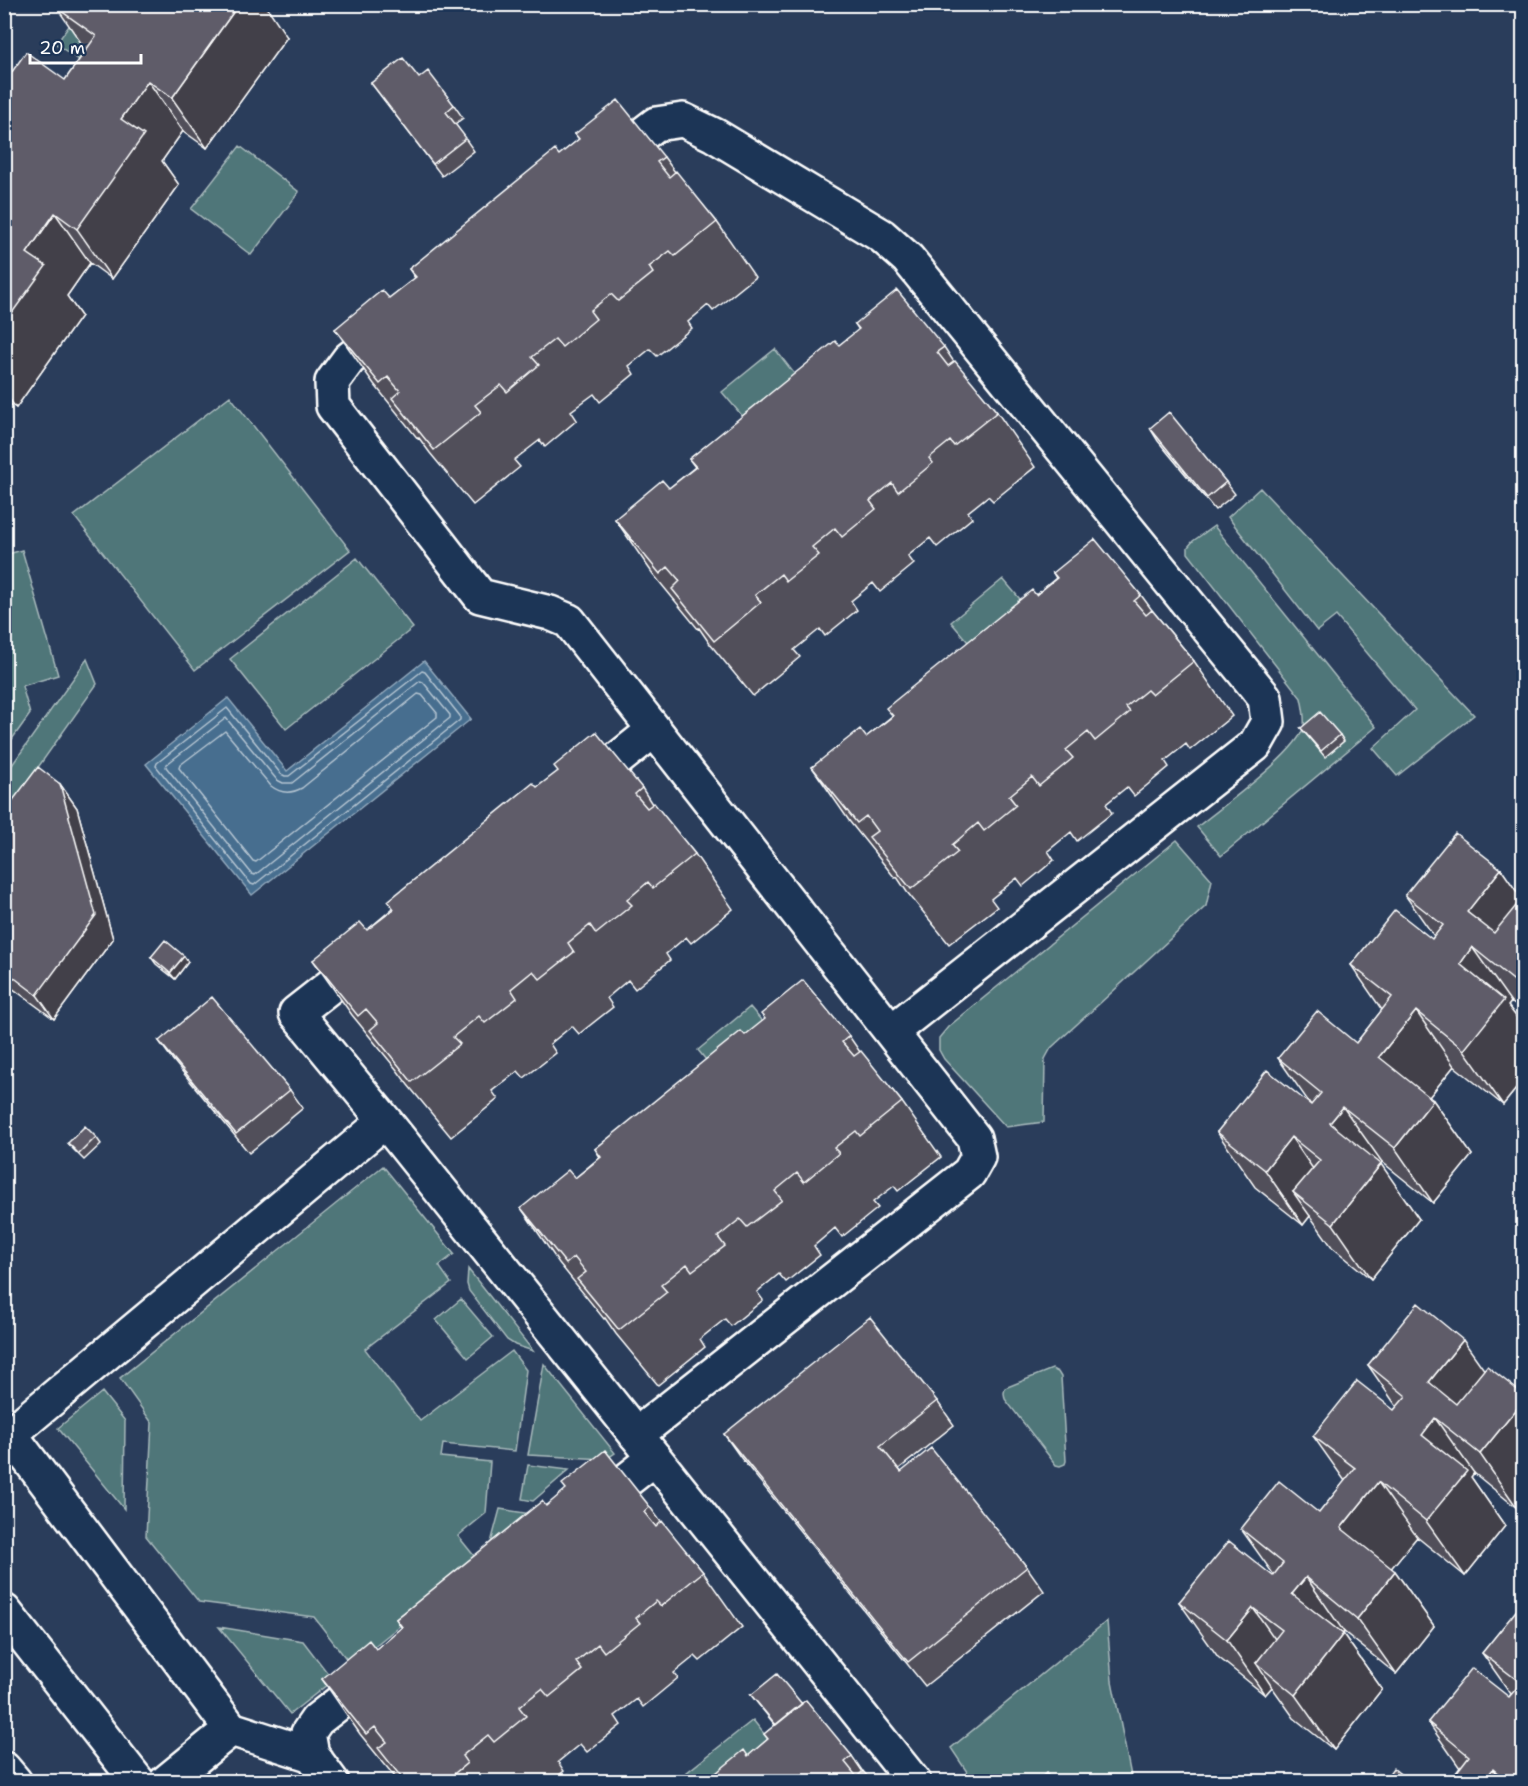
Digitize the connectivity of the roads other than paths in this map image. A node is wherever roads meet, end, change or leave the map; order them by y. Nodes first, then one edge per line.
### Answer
1 (581, 181) edge
2 (414, 309) edge
3 (654, 730) junction
4 (562, 803) edge
5 (387, 941) edge
6 (891, 1032) junction
7 (385, 1120) junction
8 (7, 1436) edge
9 (645, 1447) junction
10 (570, 1524) edge
11 (4, 1611) edge
12 (401, 1654) edge
13 (231, 1729) junction
14 (312, 1755) junction
15 (4, 1769) edge
16 (15, 1782) edge
17 (138, 1782) edge
18 (166, 1782) edge
19 (332, 1782) edge
20 (914, 1782) edge

1 - 6 street
2 - 3 street
3 - 4 street
3 - 6 street
5 - 7 street
6 - 9 street
7 - 8 street
7 - 9 street
8 - 13 street
9 - 10 street
9 - 20 street
11 - 17 street
12 - 14 street
13 - 14 street
13 - 18 street
14 - 19 street
15 - 16 street

